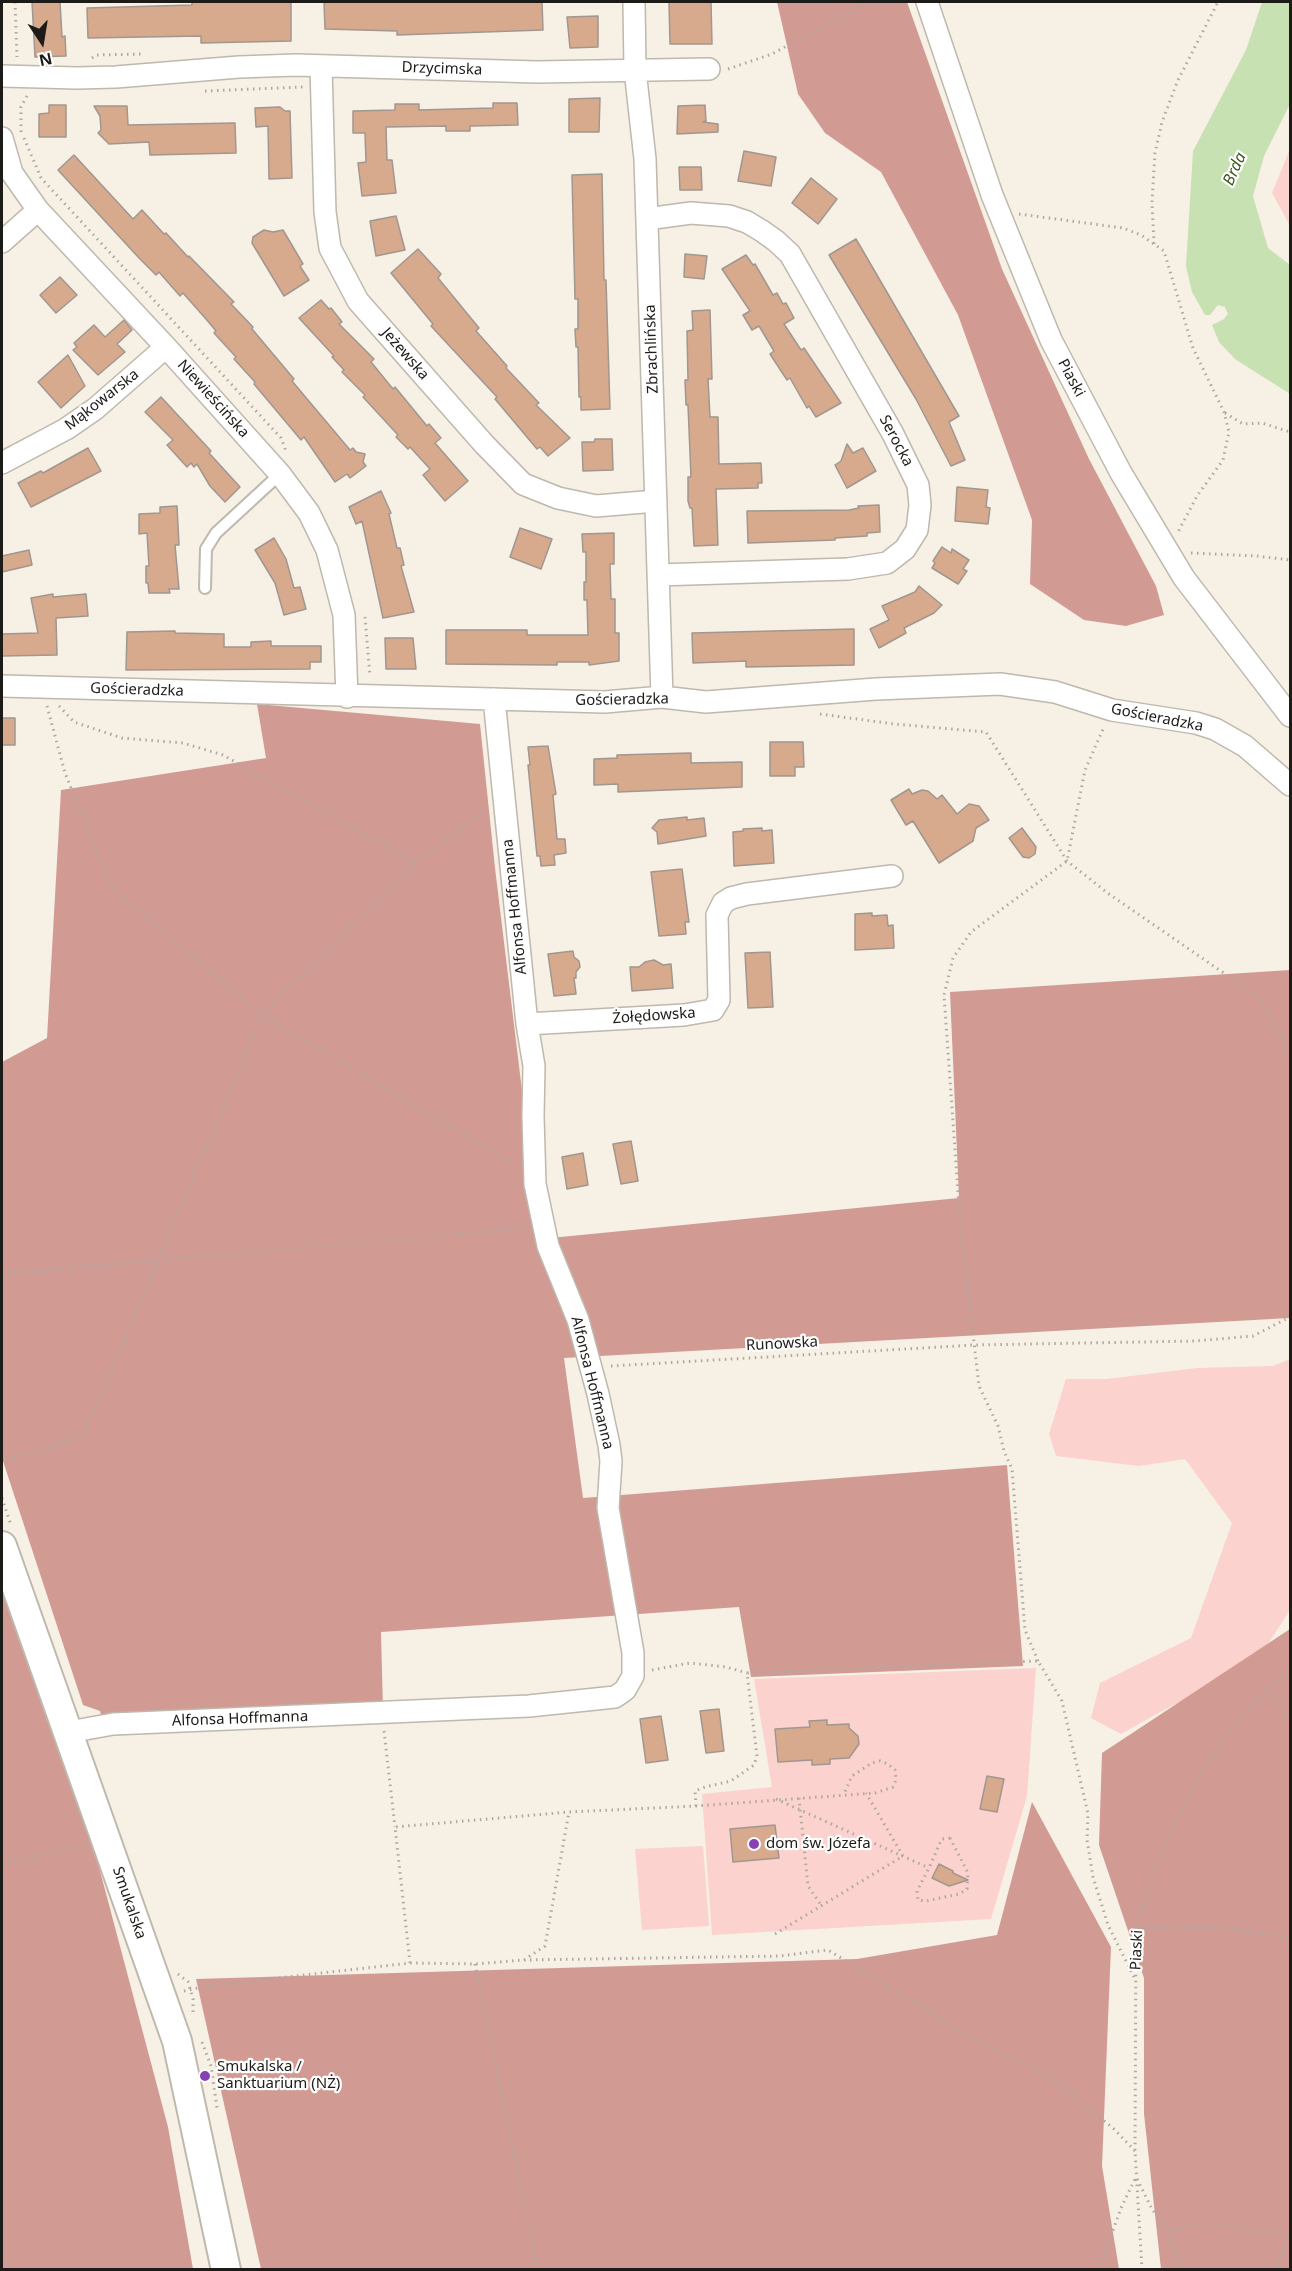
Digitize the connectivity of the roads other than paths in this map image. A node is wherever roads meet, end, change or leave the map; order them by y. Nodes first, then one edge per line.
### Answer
1 (634, 2) edge
2 (927, 2) edge
3 (321, 66) junction
4 (709, 69) road end
5 (635, 70) junction
6 (2, 76) edge
7 (2, 138) edge
8 (38, 210) junction
9 (647, 219) junction
10 (2, 242) edge
11 (166, 347) junction
12 (2, 463) edge
13 (280, 474) junction
14 (656, 501) junction
15 (658, 574) junction
16 (205, 588) dead end
17 (2, 686) edge
18 (347, 697) junction
19 (662, 697) junction
20 (494, 699) junction
21 (1290, 716) edge
22 (1290, 785) edge
23 (892, 876) dead end
24 (527, 1024) junction
25 (2, 1545) edge
26 (69, 1732) junction
27 (226, 2270) edge

1 - 5 street, Zbrachlińska
2 - 21 street, Piaski
3 - 5 street, Drzycimska
3 - 6 street, Drzycimska
3 - 14 street, Jeżewska
4 - 5 street, Drzycimska
5 - 9 street, Zbrachlińska
7 - 8 street, Niewieścińska
8 - 10 street
8 - 11 street, Niewieścińska
9 - 14 street, Zbrachlińska
9 - 15 street, Serocka
11 - 12 street, Mąkowarska
11 - 13 street, Niewieścińska
13 - 16 lane
13 - 18 street, Niewieścińska
14 - 15 street, Zbrachlińska
15 - 19 street, Zbrachlińska
17 - 18 street, Gościeradzka
18 - 20 street, Gościeradzka
19 - 20 street, Gościeradzka
19 - 22 street, Gościeradzka
20 - 24 street, Alfonsa Hoffmanna
23 - 24 street, Żołędowska
24 - 26 street, Alfonsa Hoffmanna
25 - 26 street, Smukalska
26 - 27 street, Smukalska

